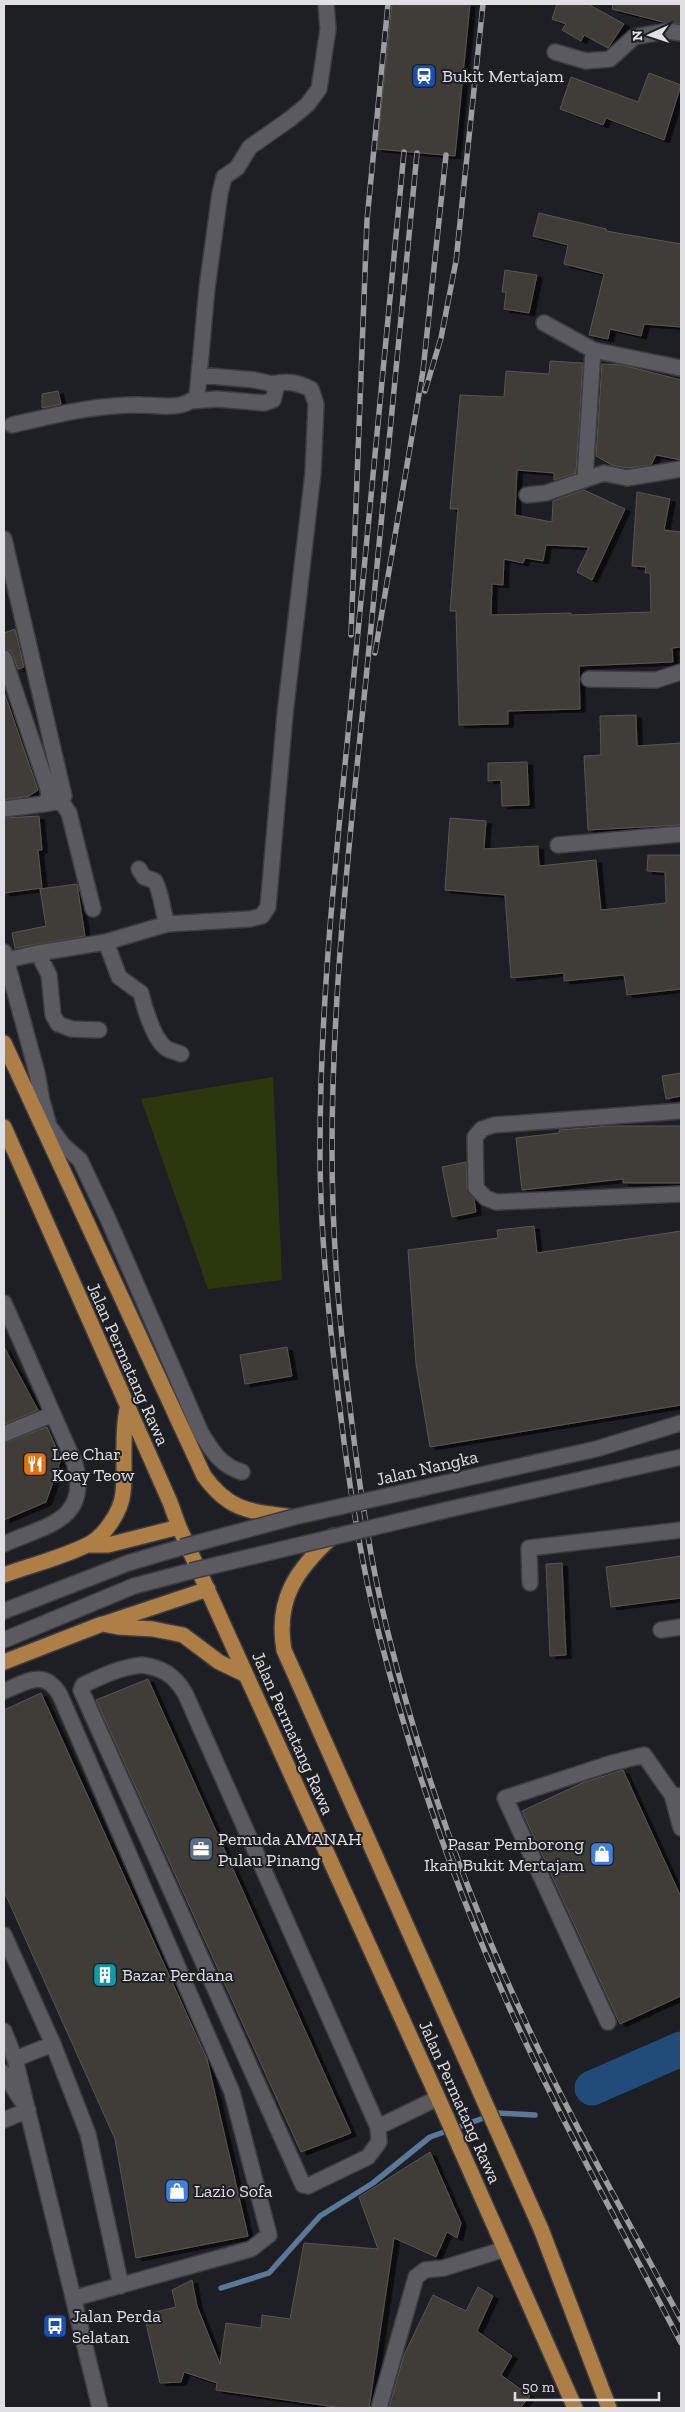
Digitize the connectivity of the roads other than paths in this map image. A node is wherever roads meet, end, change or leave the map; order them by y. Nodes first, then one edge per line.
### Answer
1 (326, 4) edge
2 (681, 33) edge
3 (555, 52) dead end
4 (544, 323) dead end
5 (593, 350) junction
6 (681, 368) edge
7 (199, 375) junction
8 (273, 384) junction
9 (190, 402) junction
10 (12, 425) dead end
11 (681, 469) edge
12 (584, 478) junction
13 (527, 495) dead end
14 (4, 539) edge
15 (4, 658) edge
16 (681, 672) edge
17 (589, 678) dead end
18 (61, 800) junction
19 (44, 804) junction
20 (4, 809) edge
21 (681, 834) edge
22 (558, 844) dead end
23 (139, 869) dead end
24 (93, 909) dead end
25 (167, 924) junction
26 (106, 942) junction
27 (38, 953) junction
28 (5, 956) edge
29 (99, 1030) dead end
30 (4, 1043) edge
31 (181, 1054) dead end
32 (681, 1110) edge
33 (4, 1127) edge
34 (681, 1194) edge
35 (4, 1305) edge
36 (127, 1408) junction
37 (53, 1414) junction
38 (681, 1423) edge
39 (681, 1432) edge
40 (4, 1434) edge
41 (596, 1450) junction
42 (681, 1457) edge
43 (242, 1472) dead end
44 (294, 1517) junction
45 (179, 1527) junction
46 (681, 1530) edge
47 (333, 1536) junction
48 (4, 1544) edge
49 (88, 1545) junction
50 (4, 1575) edge
51 (530, 1583) dead end
52 (208, 1589) junction
53 (4, 1611) edge
54 (102, 1624) junction
55 (681, 1627) edge
56 (661, 1630) dead end
57 (4, 1640) edge
58 (4, 1662) edge
59 (246, 1675) junction
60 (4, 1691) edge
61 (676, 1795) edge
62 (681, 1828) edge
63 (4, 1935) edge
64 (608, 2022) dead end
65 (4, 2031) edge
66 (53, 2044) junction
67 (15, 2058) junction
68 (4, 2073) edge
69 (438, 2098) junction
70 (28, 2110) junction
71 (4, 2120) edge
72 (378, 2127) junction
73 (505, 2249) junction
74 (121, 2286) junction
75 (75, 2298) junction
76 (100, 2408) edge
77 (379, 2408) edge
78 (575, 2408) edge
79 (610, 2408) edge

1 - 7 street
2 - 3 street
4 - 5 street
5 - 6 street
5 - 12 street
7 - 8 street
7 - 9 street
8 - 9 street
8 - 25 street
9 - 10 street
11 - 12 street
12 - 13 street
14 - 18 street
15 - 19 street
16 - 17 street
18 - 19 street
18 - 24 street
19 - 20 street
21 - 22 street
23 - 25 street
25 - 26 street
26 - 27 street
26 - 31 street
27 - 28 street
27 - 29 street
28 - 43 street
30 - 44 main road
32 - 34 street
33 - 36 main road, Jalan Permatang Rawa
35 - 37 street
36 - 45 main road, Jalan Permatang Rawa
36 - 49 main road
37 - 40 street
37 - 48 street
38 - 41 street
39 - 41 street, Jalan Nangka
41 - 44 street, Jalan Nangka, bridge
42 - 47 street, bridge
44 - 53 street, Jalan Nangka, bridge
45 - 49 main road
45 - 52 main road, Jalan Permatang Rawa
46 - 51 street
47 - 57 street, bridge
47 - 79 main road
49 - 50 main road
52 - 54 main road
52 - 59 main road, Jalan Permatang Rawa
54 - 58 main road
54 - 59 main road
55 - 56 street
59 - 69 main road, Jalan Permatang Rawa
60 - 74 street
61 - 62 street
61 - 64 street
63 - 66 street
65 - 67 street
66 - 67 street
66 - 74 street
67 - 70 street
68 - 70 street
69 - 72 street
69 - 73 main road, Jalan Permatang Rawa
70 - 71 street
70 - 75 street
72 - 72 street
73 - 77 street
73 - 78 main road, Jalan Permatang Rawa
74 - 75 street
75 - 76 street

